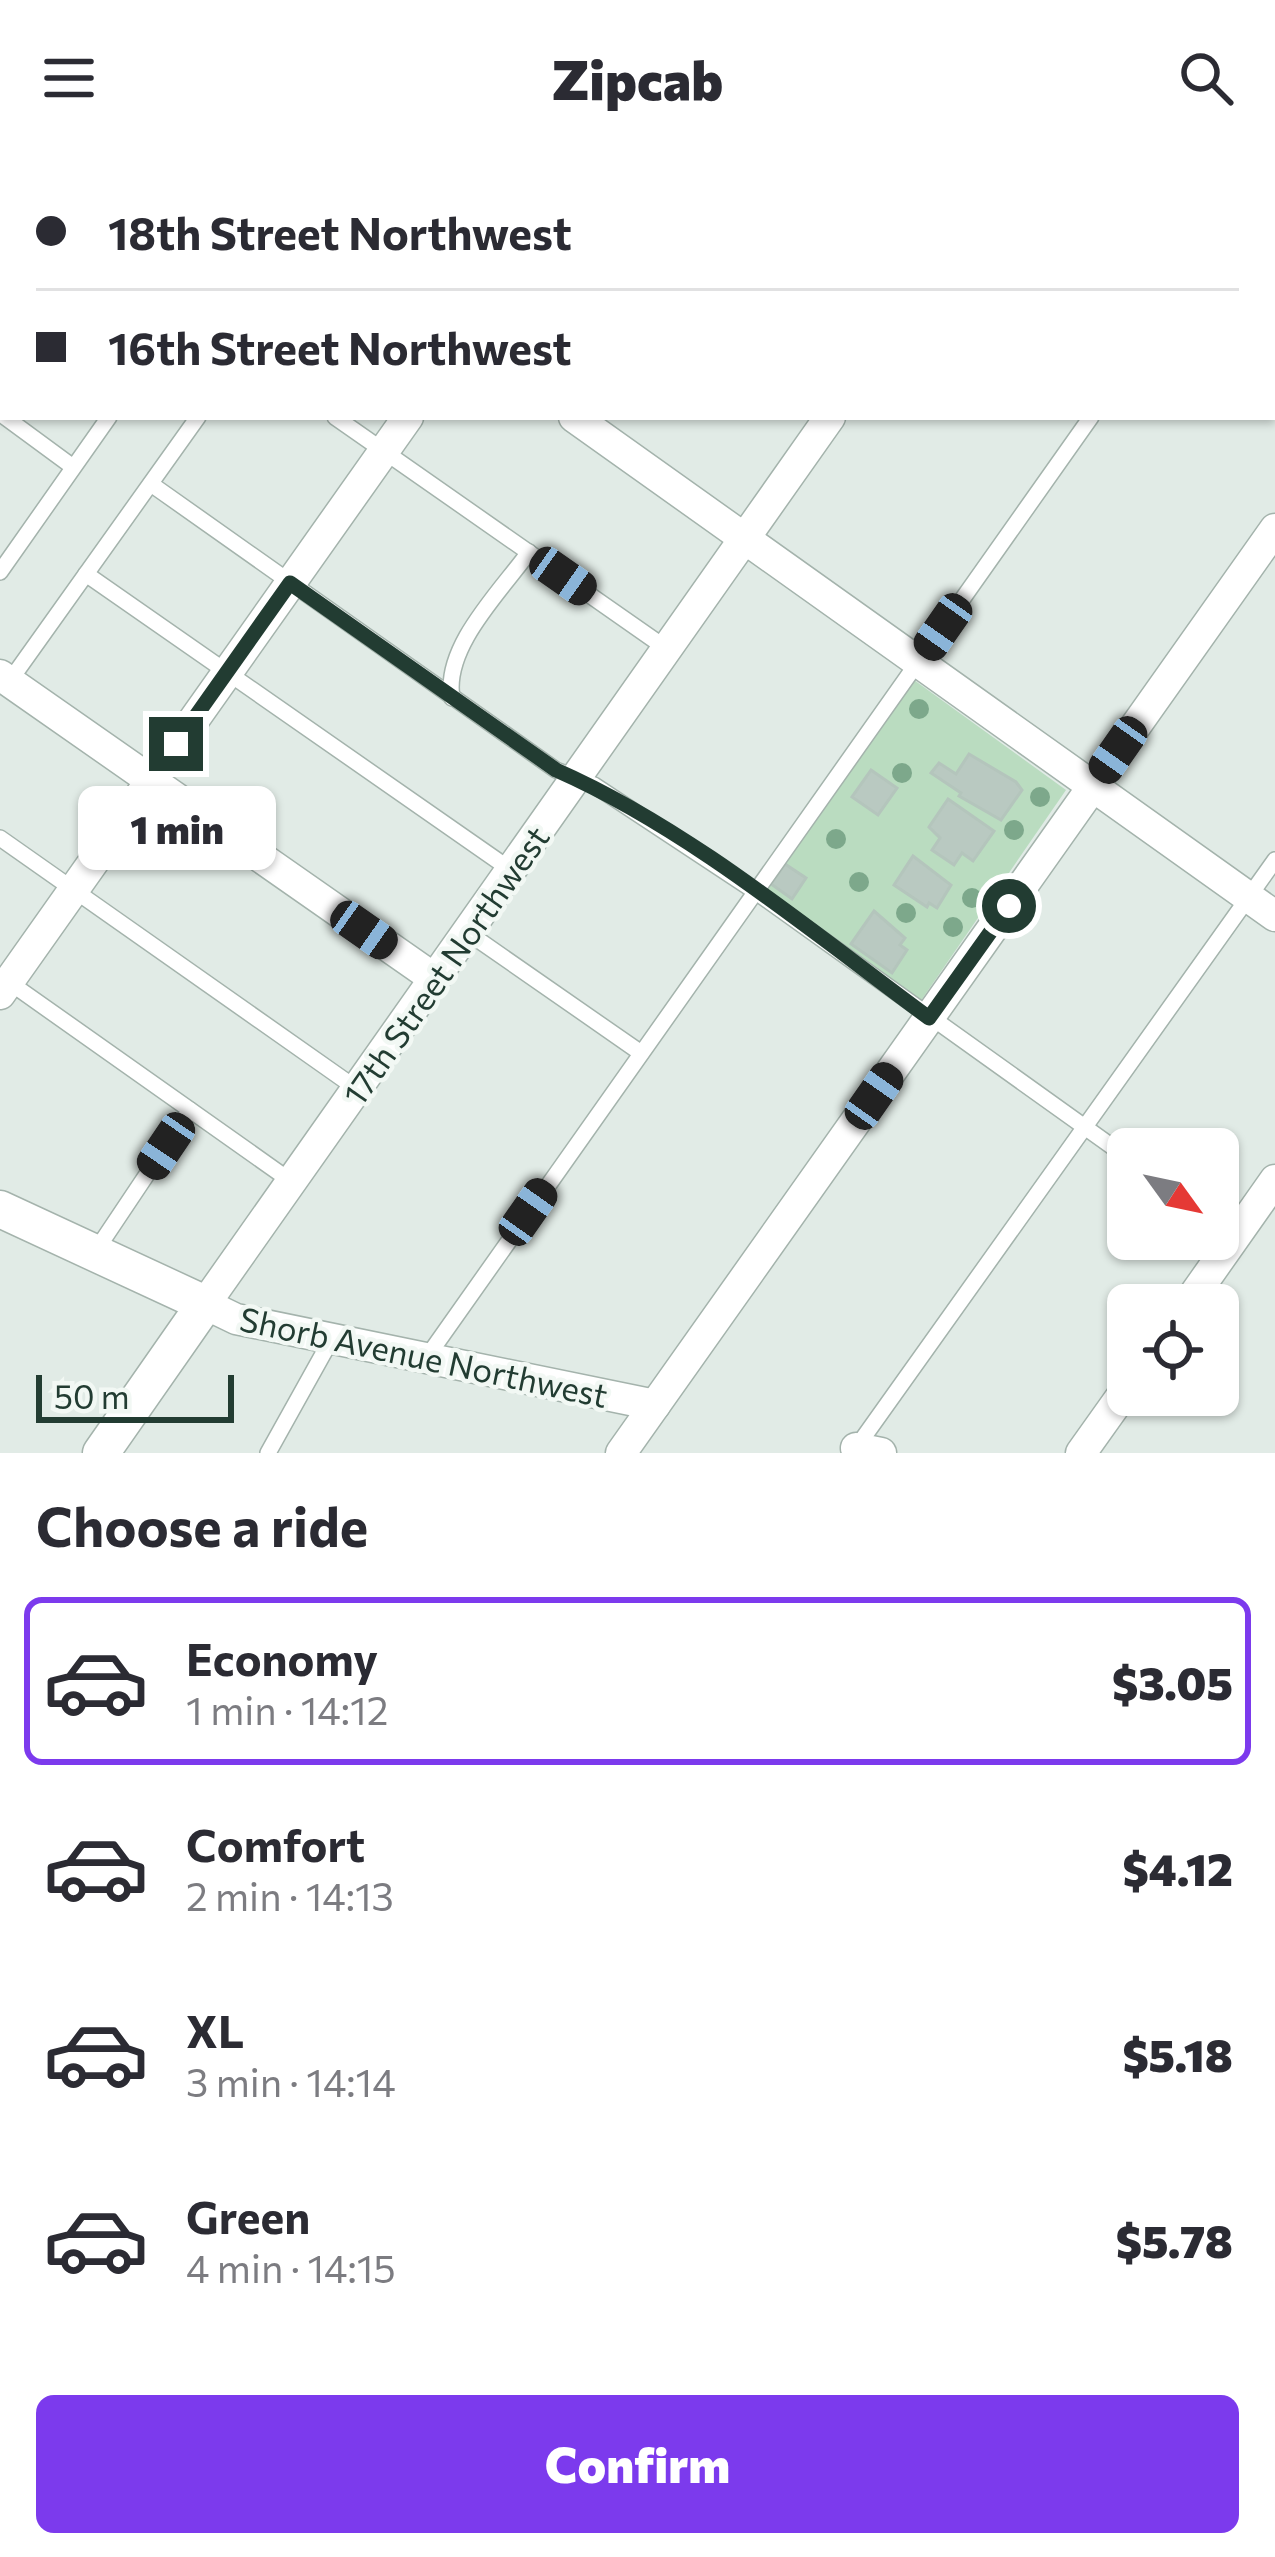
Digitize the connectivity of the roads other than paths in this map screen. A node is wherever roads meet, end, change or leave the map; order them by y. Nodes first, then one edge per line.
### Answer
1 (10, 420) edge
2 (107, 420) edge
3 (196, 420) edge
4 (339, 420) edge
5 (406, 420) edge
6 (578, 420) edge
7 (1089, 420) edge
8 (818, 421) edge
9 (384, 451) junction
10 (74, 467) junction
11 (151, 484) junction
12 (1275, 529) edge
13 (745, 538) junction
14 (529, 552) junction
15 (0, 572) edge
16 (86, 574) junction
17 (290, 583) junction
18 (667, 649) junction
19 (918, 662) junction
20 (229, 670) junction
21 (5, 679) edge
22 (452, 698) junction
23 (576, 779) junction
24 (151, 781) junction
25 (1092, 787) junction
26 (0, 838) edge
27 (1275, 860) edge
28 (512, 870) junction
29 (74, 890) junction
30 (756, 892) junction
31 (1249, 897) junction
32 (1275, 916) edge
33 (467, 932) junction
34 (435, 980) junction
35 (4, 988) edge
36 (929, 1018) junction
37 (641, 1053) junction
38 (357, 1089) junction
39 (190, 1110) junction
40 (1083, 1127) junction
41 (1107, 1144) edge
42 (1275, 1180) edge
43 (292, 1182) junction
44 (0, 1209) edge
45 (1239, 1216) edge
46 (94, 1253) junction
47 (206, 1304) junction
48 (332, 1338) junction
49 (427, 1357) junction
50 (655, 1405) junction
51 (1108, 1416) edge
52 (868, 1451) edge
53 (101, 1453) edge
54 (268, 1453) edge
55 (621, 1453) edge
56 (1081, 1453) edge

1 - 10 lane
2 - 10 lane
3 - 11 lane
4 - 9 lane
5 - 9 street
6 - 13 street
7 - 19 lane
8 - 13 street, 17th Street Northwest
9 - 14 lane
9 - 17 street
10 - 15 lane
11 - 16 lane
11 - 17 lane
12 - 25 street
13 - 18 street, 17th Street Northwest
13 - 19 street
14 - 18 lane
14 - 22 lane
16 - 20 lane
16 - 21 lane
17 - 20 street
17 - 22 lane
18 - 23 street, 17th Street Northwest
19 - 25 street
19 - 30 lane
20 - 24 street
20 - 28 lane
21 - 24 street
22 - 23 lane
23 - 28 street, 17th Street Northwest
23 - 30 lane
24 - 29 street
24 - 34 street
25 - 31 street
25 - 36 street
26 - 29 lane
27 - 31 lane
28 - 33 street, 17th Street Northwest
29 - 35 street
29 - 38 lane
30 - 36 lane
30 - 37 lane
31 - 32 street
31 - 40 lane
33 - 34 street, 17th Street Northwest
33 - 37 lane
34 - 38 street, 17th Street Northwest
35 - 39 lane
36 - 40 lane
36 - 50 street
37 - 49 lane
38 - 43 street, 17th Street Northwest
39 - 43 lane
39 - 46 lane
40 - 41 lane
40 - 52 lane
42 - 45 street
43 - 47 street, 17th Street Northwest
44 - 46 street, Shorb Avenue Northwest
46 - 47 street, Shorb Avenue Northwest
47 - 48 street, Shorb Avenue Northwest
47 - 53 street, 17th Street Northwest
48 - 49 street, Shorb Avenue Northwest
48 - 54 lane
49 - 50 street, Shorb Avenue Northwest
50 - 55 street
51 - 56 street

